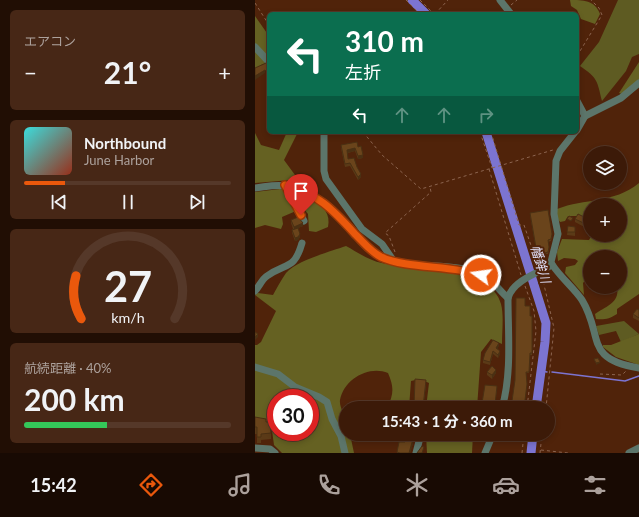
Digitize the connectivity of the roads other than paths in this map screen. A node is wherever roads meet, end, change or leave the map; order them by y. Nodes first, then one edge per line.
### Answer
1 (500, 0) edge
2 (510, 12) edge
3 (255, 46) edge
4 (267, 60) edge
5 (639, 83) edge
6 (579, 105) edge
7 (585, 116) junction
8 (579, 126) edge
9 (324, 134) edge
10 (574, 134) edge
11 (285, 185) junction
12 (255, 188) edge
13 (304, 221) dead end
14 (302, 243) dead end
15 (395, 261) junction
16 (552, 265) junction
17 (255, 291) edge
18 (508, 298) junction
19 (255, 367) edge
20 (639, 368) edge
21 (504, 401) edge
22 (419, 441) edge
23 (490, 441) edge
24 (255, 448) edge
25 (639, 448) edge
26 (275, 453) edge
27 (345, 453) edge
28 (416, 453) edge
29 (485, 453) edge
30 (629, 453) edge

1 - 2 street
3 - 4 street
5 - 7 street
6 - 7 street
7 - 8 street
9 - 15 street
10 - 16 street
11 - 12 street
11 - 13 street
11 - 15 street
14 - 17 street
15 - 18 street
16 - 18 street
16 - 20 street
18 - 21 street
19 - 27 street
22 - 28 street
23 - 29 street
24 - 26 street
25 - 30 street

